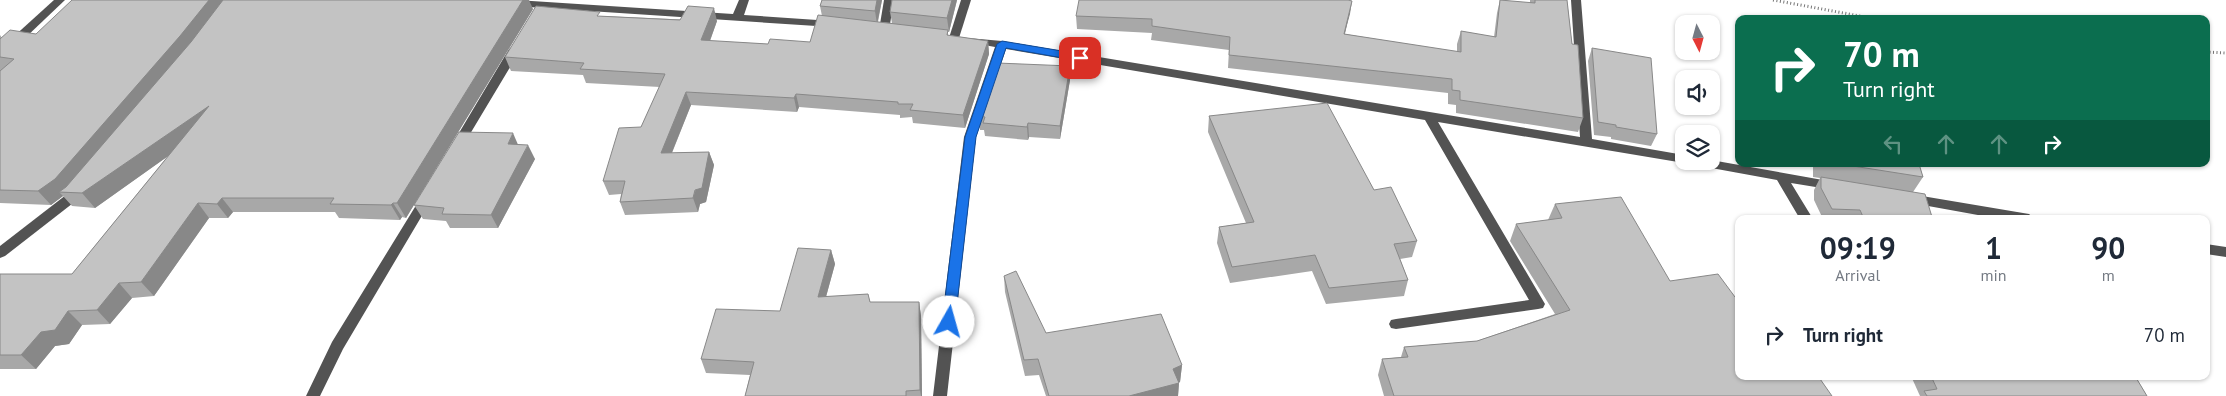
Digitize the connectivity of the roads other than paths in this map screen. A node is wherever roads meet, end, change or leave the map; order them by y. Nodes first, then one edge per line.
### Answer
1 (60, 0) edge
2 (744, 0) edge
3 (890, 0) edge
4 (966, 0) edge
5 (1576, 0) edge
6 (503, 2) edge
7 (562, 3) edge
8 (542, 4) junction
9 (737, 18) junction
10 (532, 21) edge
11 (844, 25) edge
12 (884, 30) edge
13 (522, 38) edge
14 (1002, 44) junction
15 (0, 55) edge
16 (1430, 118) junction
17 (1586, 142) junction
18 (1675, 157) edge
19 (450, 158) edge
20 (1720, 166) edge
21 (1782, 178) junction
22 (86, 182) edge
23 (435, 184) edge
24 (1850, 189) edge
25 (1899, 197) edge
26 (1805, 215) edge
27 (2005, 215) edge
28 (2210, 250) edge
29 (0, 252) edge
30 (2226, 252) edge
31 (1396, 324) dead end
32 (313, 396) edge
33 (940, 396) edge

1 - 15 street
2 - 9 street
3 - 12 street
4 - 14 street
5 - 17 street
6 - 8 street
7 - 8 street
7 - 9 street
8 - 10 street
9 - 11 street
13 - 19 street
14 - 16 street
14 - 33 street
16 - 17 street
16 - 31 street
17 - 18 street
20 - 21 street
21 - 24 street
21 - 26 street
22 - 29 street
23 - 32 street
25 - 27 street
28 - 30 street

